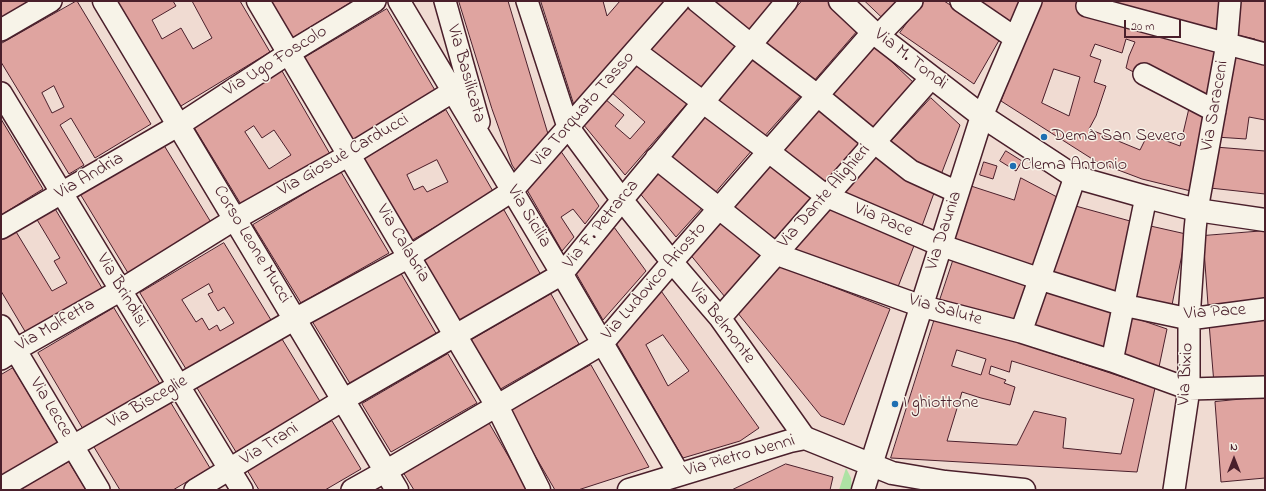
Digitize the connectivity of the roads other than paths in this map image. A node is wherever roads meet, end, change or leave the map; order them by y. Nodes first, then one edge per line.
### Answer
1 (51, 1) edge
2 (104, 1) edge
3 (258, 1) edge
4 (375, 1) edge
5 (399, 1) edge
6 (445, 1) edge
7 (527, 1) edge
8 (679, 1) edge
9 (697, 1) edge
10 (787, 1) edge
11 (840, 1) edge
12 (912, 1) edge
13 (961, 1) edge
14 (1031, 1) edge
15 (1230, 1) edge
16 (1087, 6) dead end
17 (1, 30) edge
18 (876, 34) junction
19 (1015, 38) junction
20 (1227, 43) junction
21 (751, 44) junction
22 (635, 51) junction
23 (289, 53) junction
24 (1265, 54) edge
25 (1144, 74) dead end
26 (931, 78) junction
27 (452, 92) junction
28 (1, 93) edge
29 (817, 95) junction
30 (703, 103) junction
31 (1215, 111) junction
32 (982, 116) junction
33 (179, 125) junction
34 (568, 127) junction
35 (874, 142) junction
36 (486, 147) junction
37 (768, 151) junction
38 (349, 155) junction
39 (656, 158) junction
40 (1075, 177) junction
41 (512, 191) junction
42 (957, 192) junction
43 (62, 193) junction
44 (826, 196) junction
45 (1146, 198) junction
46 (622, 200) junction
47 (718, 208) junction
48 (1197, 210) junction
49 (235, 219) junction
50 (1265, 220) edge
51 (1, 228) edge
52 (940, 245) junction
53 (776, 254) junction
54 (409, 257) junction
55 (672, 262) junction
56 (562, 274) junction
57 (1040, 279) junction
58 (121, 290) junction
59 (1123, 305) junction
60 (921, 306) junction
61 (1265, 309) edge
62 (720, 318) junction
63 (295, 319) junction
64 (1189, 319) junction
65 (1, 326) edge
66 (1021, 332) junction
67 (456, 335) junction
68 (602, 344) junction
69 (8, 354) edge
70 (1112, 361) junction
71 (178, 386) junction
72 (1265, 387) edge
73 (1189, 390) junction
74 (343, 400) junction
75 (497, 406) junction
76 (804, 438) junction
77 (73, 446) junction
78 (870, 465) junction
79 (229, 470) junction
80 (386, 471) junction
81 (680, 474) junction
82 (1, 488) edge
83 (99, 490) edge
84 (195, 490) edge
85 (242, 490) edge
86 (352, 490) edge
87 (398, 490) edge
88 (539, 490) edge
89 (629, 490) edge
90 (863, 490) edge
91 (1024, 490) edge
92 (1174, 490) edge

1 - 17 street
2 - 33 street, Corso Leone Mucci
3 - 23 street, Via Calabria
4 - 23 street, Via Ugo Foscolo
5 - 27 street, Via Sicilia
6 - 36 street, Via Basilicata
7 - 34 street, Via Belmonte
8 - 22 street, Via Torquato Tasso
9 - 21 street
10 - 21 street, Via F. Petrarca
11 - 18 street, Via M. Tondi
12 - 18 street, Via Ludovico Ariosto
13 - 19 street
14 - 19 street, Via Daunia
15 - 20 street, Via Saraceni
16 - 20 street
18 - 26 street, Via M. Tondi
18 - 29 street, Via Ludovico Ariosto
19 - 32 street, Via Daunia
20 - 24 street
20 - 31 street, Via Saraceni
21 - 29 street
21 - 30 street, Via F. Petrarca
22 - 30 street, Via Pace
22 - 34 street, Via Torquato Tasso
23 - 33 street, Via Ugo Foscolo
23 - 38 street, Via Calabria
25 - 31 street
26 - 32 street, Via M. Tondi
26 - 35 street, Via Dante Alighieri
27 - 36 street, Via Sicilia
27 - 38 street, Via Giosuè Carducci
28 - 43 street, Via Brindisi
29 - 35 street
29 - 37 street, Via Ludovico Ariosto
30 - 37 street, Via Pace
30 - 39 street, Via F. Petrarca
31 - 48 street, Via Saraceni
32 - 40 street, Via M. Tondi
32 - 42 street, Via Daunia
33 - 43 street, Via Andria
33 - 49 street, Corso Leone Mucci
34 - 41 street, Via Torquato Tasso
34 - 46 street, Via Belmonte
35 - 42 street
35 - 44 street, Via Dante Alighieri
36 - 41 street, Via Sicilia
37 - 44 street, Via Pace
37 - 47 street, Via Ludovico Ariosto
38 - 49 street, Via Giosuè Carducci
38 - 54 street, Via Calabria
39 - 46 street, Via F. Petrarca
39 - 47 street, Via Salute
40 - 45 street, Via M. Tondi
40 - 57 street
41 - 54 street, Via Torquato Tasso
41 - 56 street, Via Sicilia
42 - 52 street, Via Daunia
43 - 51 street, Via Andria
43 - 58 street, Via Brindisi
44 - 52 street, Via Pace
44 - 53 street, Via Dante Alighieri
45 - 48 street, Via M. Tondi
45 - 59 street
46 - 55 street, Via Belmonte
46 - 56 street, Via F. Petrarca
47 - 53 street, Via Salute
47 - 55 street, Via Ludovico Ariosto
48 - 50 street, Via M. Tondi
48 - 64 street, Via Bixio
49 - 58 street, Via Molfetta
49 - 63 street, Corso Leone Mucci
52 - 57 street, Via Pace
52 - 60 street, Via Daunia
53 - 60 street, Via Salute
53 - 62 street, Via Dante Alighieri
54 - 63 street, Via Torquato Tasso
54 - 67 street, Via Calabria
55 - 62 street, Via Belmonte
55 - 68 street, Via Ludovico Ariosto
56 - 67 street, Via F. Petrarca
56 - 68 street, Via Sicilia
57 - 59 street, Via Pace
57 - 66 street
58 - 69 street, Via Molfetta
58 - 71 street, Via Brindisi
59 - 64 street, Via Pace
59 - 70 street
60 - 66 street, Via Salute
60 - 78 street, Via Daunia
61 - 64 street, Via Pace
62 - 76 street, Via Belmonte
63 - 71 street, Via Bisceglie
63 - 74 street, Corso Leone Mucci
64 - 73 street, Via Bixio
65 - 69 street, Via Lecce
66 - 70 street, Via Salute
67 - 74 street, Via F. Petrarca
67 - 75 street, Via Calabria
68 - 75 street, Via Ludovico Ariosto
68 - 81 street, Via Sicilia
69 - 77 street, Via Lecce
70 - 73 street, Via Salute
71 - 77 street, Via Bisceglie
71 - 79 street, Via Brindisi
72 - 73 street, Via Salute
73 - 92 street, Via Bixio
74 - 79 street, Via Trani
74 - 80 street, Corso Leone Mucci
75 - 80 street, Via Ludovico Ariosto
75 - 88 street, Via Calabria
76 - 78 street
76 - 81 street, Via Pietro Nenni
77 - 82 street, Via Bisceglie
77 - 83 street, Via Lecce
78 - 90 street, Via Daunia
78 - 91 street
79 - 84 street, Via Trani
79 - 85 street, Via Brindisi
80 - 86 street, Via Ludovico Ariosto
80 - 87 street, Corso Leone Mucci
81 - 89 street, Via Pietro Nenni

